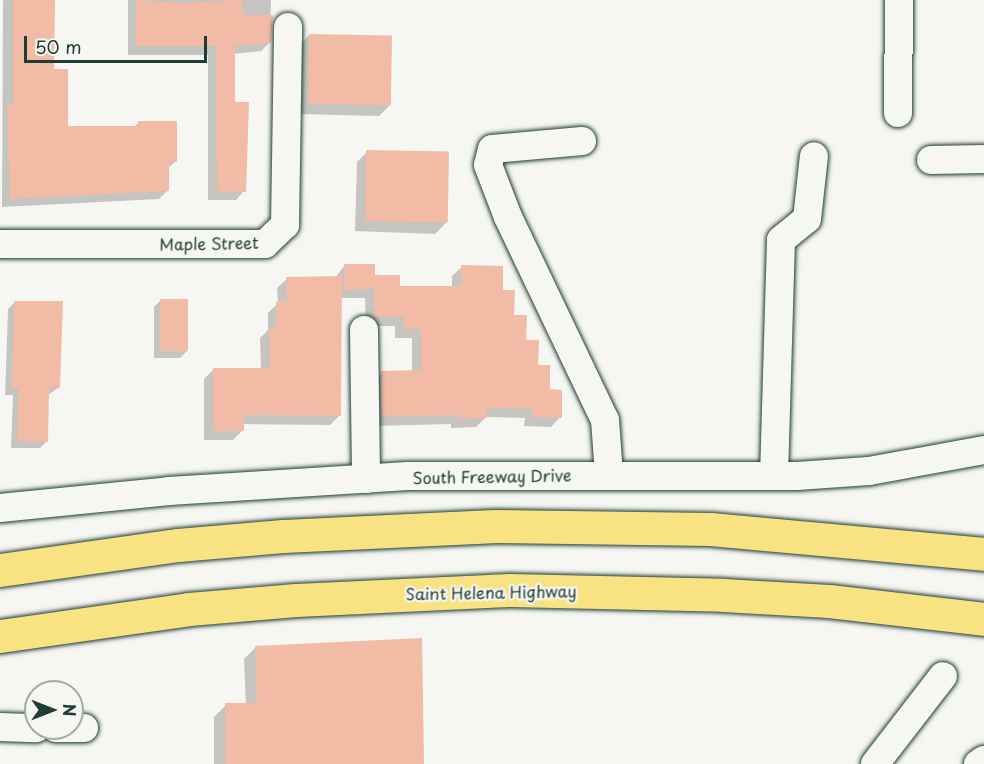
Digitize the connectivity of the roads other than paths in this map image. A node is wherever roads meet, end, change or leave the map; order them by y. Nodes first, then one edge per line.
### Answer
1 (899, 0) edge
2 (288, 27) dead end
3 (898, 112) dead end
4 (582, 141) dead end
5 (814, 156) dead end
6 (984, 159) edge
7 (931, 160) dead end
8 (0, 244) edge
9 (364, 330) dead end
10 (984, 450) edge
11 (609, 475) junction
12 (774, 477) junction
13 (366, 479) junction
14 (0, 508) edge
15 (984, 554) edge
16 (0, 570) edge
17 (984, 619) edge
18 (0, 636) edge
19 (943, 676) dead end
20 (0, 727) edge
21 (24, 728) edge
22 (984, 760) edge
23 (875, 764) edge
24 (978, 764) edge

1 - 3 street
2 - 8 street, Maple Street
4 - 11 street
5 - 12 street
6 - 7 street
9 - 13 street
10 - 12 street, South Freeway Drive
11 - 12 street, South Freeway Drive
11 - 13 street, South Freeway Drive
13 - 14 street, South Freeway Drive
15 - 16 highway
17 - 18 highway, Saint Helena Highway
19 - 23 street
20 - 21 street
22 - 24 street

